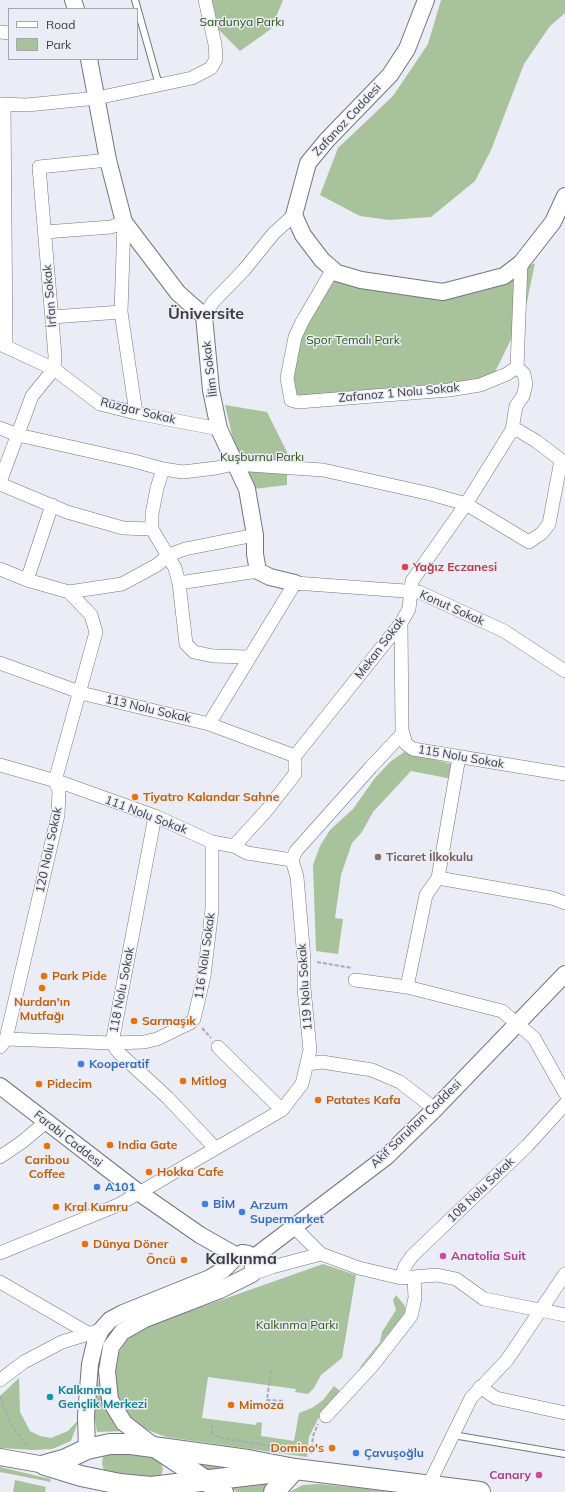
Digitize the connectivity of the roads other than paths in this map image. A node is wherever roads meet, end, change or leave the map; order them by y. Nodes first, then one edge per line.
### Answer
1 (205, 0) edge
2 (426, 0) edge
3 (138, 11) edge
4 (89, 60) edge
5 (159, 85) junction
6 (97, 98) junction
7 (2, 104) edge
8 (108, 160) junction
9 (565, 196) edge
10 (294, 215) junction
11 (124, 222) junction
12 (45, 232) junction
13 (521, 263) junction
14 (333, 269) junction
15 (121, 312) junction
16 (204, 316) junction
17 (52, 317) junction
18 (3, 345) edge
19 (517, 367) junction
20 (54, 369) junction
21 (136, 413) junction
22 (0, 428) edge
23 (219, 429) junction
24 (512, 430) junction
25 (18, 435) junction
26 (234, 464) junction
27 (163, 469) junction
28 (0, 483) edge
29 (466, 504) junction
30 (52, 506) junction
31 (152, 529) junction
32 (255, 534) junction
33 (169, 556) junction
34 (0, 569) edge
35 (258, 571) junction
36 (27, 580) junction
37 (179, 583) junction
38 (295, 583) junction
39 (411, 591) junction
40 (69, 592) junction
41 (401, 623) junction
42 (248, 657) junction
43 (565, 658) edge
44 (551, 662) junction
45 (0, 664) edge
46 (565, 671) edge
47 (78, 692) junction
48 (209, 724) junction
49 (403, 734) junction
50 (295, 756) junction
51 (459, 757) junction
52 (0, 765) edge
53 (565, 774) edge
54 (55, 781) junction
55 (155, 816) junction
56 (212, 842) junction
57 (234, 846) junction
58 (292, 860) junction
59 (438, 878) junction
60 (565, 903) edge
61 (356, 974) road end
62 (565, 974) edge
63 (407, 987) junction
64 (517, 1023) junction
65 (3, 1043) edge
66 (112, 1043) junction
67 (218, 1047) road end
68 (308, 1064) junction
69 (0, 1086) edge
70 (565, 1093) edge
71 (565, 1104) edge
72 (435, 1108) junction
73 (282, 1110) junction
74 (46, 1122) junction
75 (214, 1148) junction
76 (0, 1157) edge
77 (138, 1192) junction
78 (294, 1227) junction
79 (0, 1253) edge
80 (321, 1254) junction
81 (237, 1256) junction
82 (253, 1258) junction
83 (252, 1274) junction
84 (565, 1274) edge
85 (408, 1277) junction
86 (0, 1282) edge
87 (541, 1311) junction
88 (565, 1315) edge
89 (94, 1332) junction
90 (0, 1379) edge
91 (480, 1387) junction
92 (565, 1413) edge
93 (326, 1416) road end
94 (453, 1435) junction
95 (155, 1447) junction
96 (87, 1448) junction
97 (565, 1454) edge
98 (0, 1458) edge
99 (39, 1458) junction
100 (303, 1463) junction
101 (97, 1479) junction
102 (203, 1480) junction
103 (429, 1484) junction
104 (158, 1490) edge
105 (474, 1491) edge
106 (223, 1492) edge
107 (274, 1492) edge

1 - 5 street
2 - 10 street, Zafanoz Caddesi
3 - 5 lane
4 - 6 street
5 - 6 street
6 - 7 street
6 - 8 street
7 - 18 street
8 - 11 street
8 - 12 street, İrfan Sokak
9 - 13 street
10 - 14 street
10 - 16 street
11 - 12 street
11 - 15 street
11 - 16 street
12 - 17 street, İrfan Sokak
13 - 14 street
13 - 19 street
14 - 19 street, Zafanoz 1 Nolu Sokak
15 - 17 street
15 - 21 street
16 - 23 street, İlim Sokak
17 - 20 street, İrfan Sokak
18 - 20 street, Rüzgar Sokak
19 - 24 street
20 - 21 street, Rüzgar Sokak
20 - 25 street
21 - 23 street, Rüzgar Sokak
22 - 25 street
23 - 26 street, İlim Sokak
24 - 29 street, Mekan Sokak
24 - 29 street
25 - 27 street
25 - 28 street
26 - 27 street
26 - 29 street
26 - 32 street, İlim Sokak
27 - 31 street
28 - 30 street
29 - 39 street, Mekan Sokak
30 - 31 street
30 - 36 street
31 - 33 street
32 - 33 street
32 - 35 street, İlim Sokak
33 - 37 street
33 - 40 street
34 - 36 street
35 - 37 street
35 - 38 street
36 - 40 street
37 - 42 street
38 - 39 street, Konut Sokak
38 - 42 street
39 - 41 street, Mekan Sokak
39 - 44 street, Konut Sokak
40 - 47 street, 120 Nolu Sokak
41 - 49 street
41 - 50 street, Mekan Sokak
42 - 48 street
43 - 44 street
44 - 46 street, Konut Sokak
45 - 47 street, 113 Nolu Sokak
47 - 48 street, 113 Nolu Sokak
47 - 54 street, 120 Nolu Sokak
48 - 50 street, 113 Nolu Sokak
49 - 51 street, 115 Nolu Sokak
49 - 58 street
50 - 57 street
51 - 53 street, 115 Nolu Sokak
51 - 59 street
52 - 54 street, 111 Nolu Sokak
54 - 55 street, 111 Nolu Sokak
54 - 65 street, 120 Nolu Sokak
55 - 56 street, 111 Nolu Sokak
55 - 66 street, 118 Nolu Sokak
56 - 57 street, 111 Nolu Sokak
56 - 66 street, 116 Nolu Sokak
57 - 58 street, 111 Nolu Sokak
58 - 68 street, 119 Nolu Sokak
59 - 60 street
59 - 63 street
61 - 63 street
62 - 64 street, Akif Saruhan Caddesi
63 - 64 street
64 - 70 street
64 - 72 street, Akif Saruhan Caddesi
65 - 66 street
66 - 75 street, 118 Nolu Sokak
67 - 73 street
68 - 72 street
68 - 73 street, 119 Nolu Sokak
69 - 74 street, Farabi Caddesi
71 - 85 street, 108 Nolu Sokak
72 - 78 street, Akif Saruhan Caddesi
73 - 75 street, 119 Nolu Sokak
74 - 76 street
74 - 77 street, Farabi Caddesi
75 - 77 street, 119 Nolu Sokak
77 - 79 street, 119 Nolu Sokak
77 - 81 street, Farabi Caddesi
78 - 80 street
78 - 82 street, Akif Saruhan Caddesi
80 - 83 street
80 - 85 street
81 - 82 street
81 - 89 street
82 - 83 street
83 - 95 street
84 - 87 street
85 - 87 street
85 - 93 street
86 - 89 street
87 - 88 street
87 - 91 street
89 - 90 street
89 - 96 street
91 - 92 street
91 - 94 street
94 - 97 lane
94 - 103 street
95 - 96 main road
95 - 100 main road
95 - 102 main road
96 - 99 main road
96 - 101 main road
98 - 99 street
99 - 101 main road
100 - 102 main road
100 - 103 main road
100 - 107 main road
101 - 104 main road
102 - 104 main road
102 - 106 main road
103 - 105 main road

